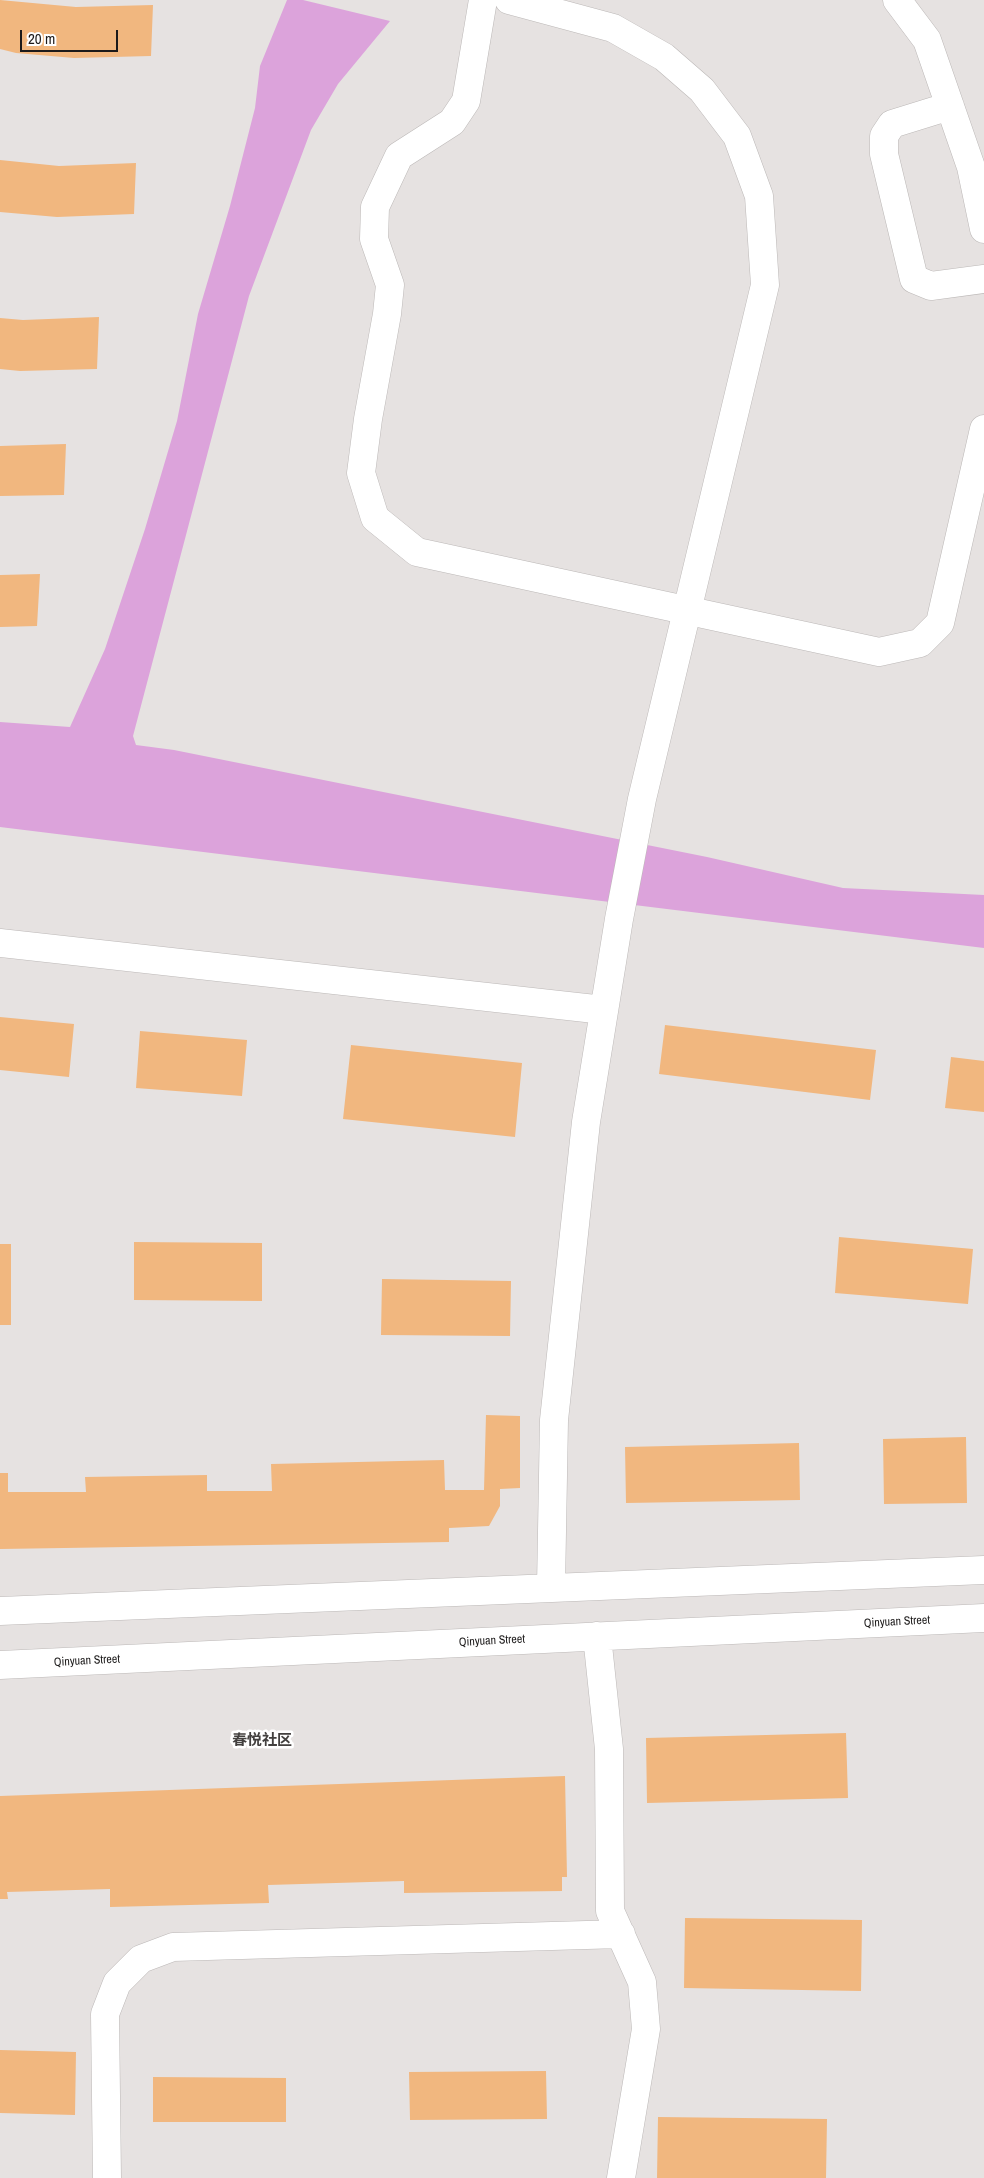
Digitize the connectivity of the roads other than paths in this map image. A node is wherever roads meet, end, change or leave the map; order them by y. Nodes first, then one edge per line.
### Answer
1 (483, 0) edge
2 (509, 0) edge
3 (897, 0) edge
4 (950, 106) junction
5 (984, 229) edge
6 (984, 279) edge
7 (984, 429) edge
8 (687, 611) junction
9 (0, 943) edge
10 (604, 1010) junction
11 (984, 1570) edge
12 (551, 1587) junction
13 (0, 1611) edge
14 (984, 1618) edge
15 (597, 1636) junction
16 (0, 1665) edge
17 (621, 1934) junction
18 (107, 2178) edge
19 (621, 2178) edge

1 - 8 street
2 - 8 street
3 - 4 street
4 - 5 street
4 - 6 street
7 - 8 street
8 - 10 street
9 - 10 street
10 - 12 street
11 - 12 street
12 - 13 street
14 - 15 street, Qinyuan Street
15 - 16 street, Qinyuan Street
15 - 17 street
17 - 18 street
17 - 19 street

